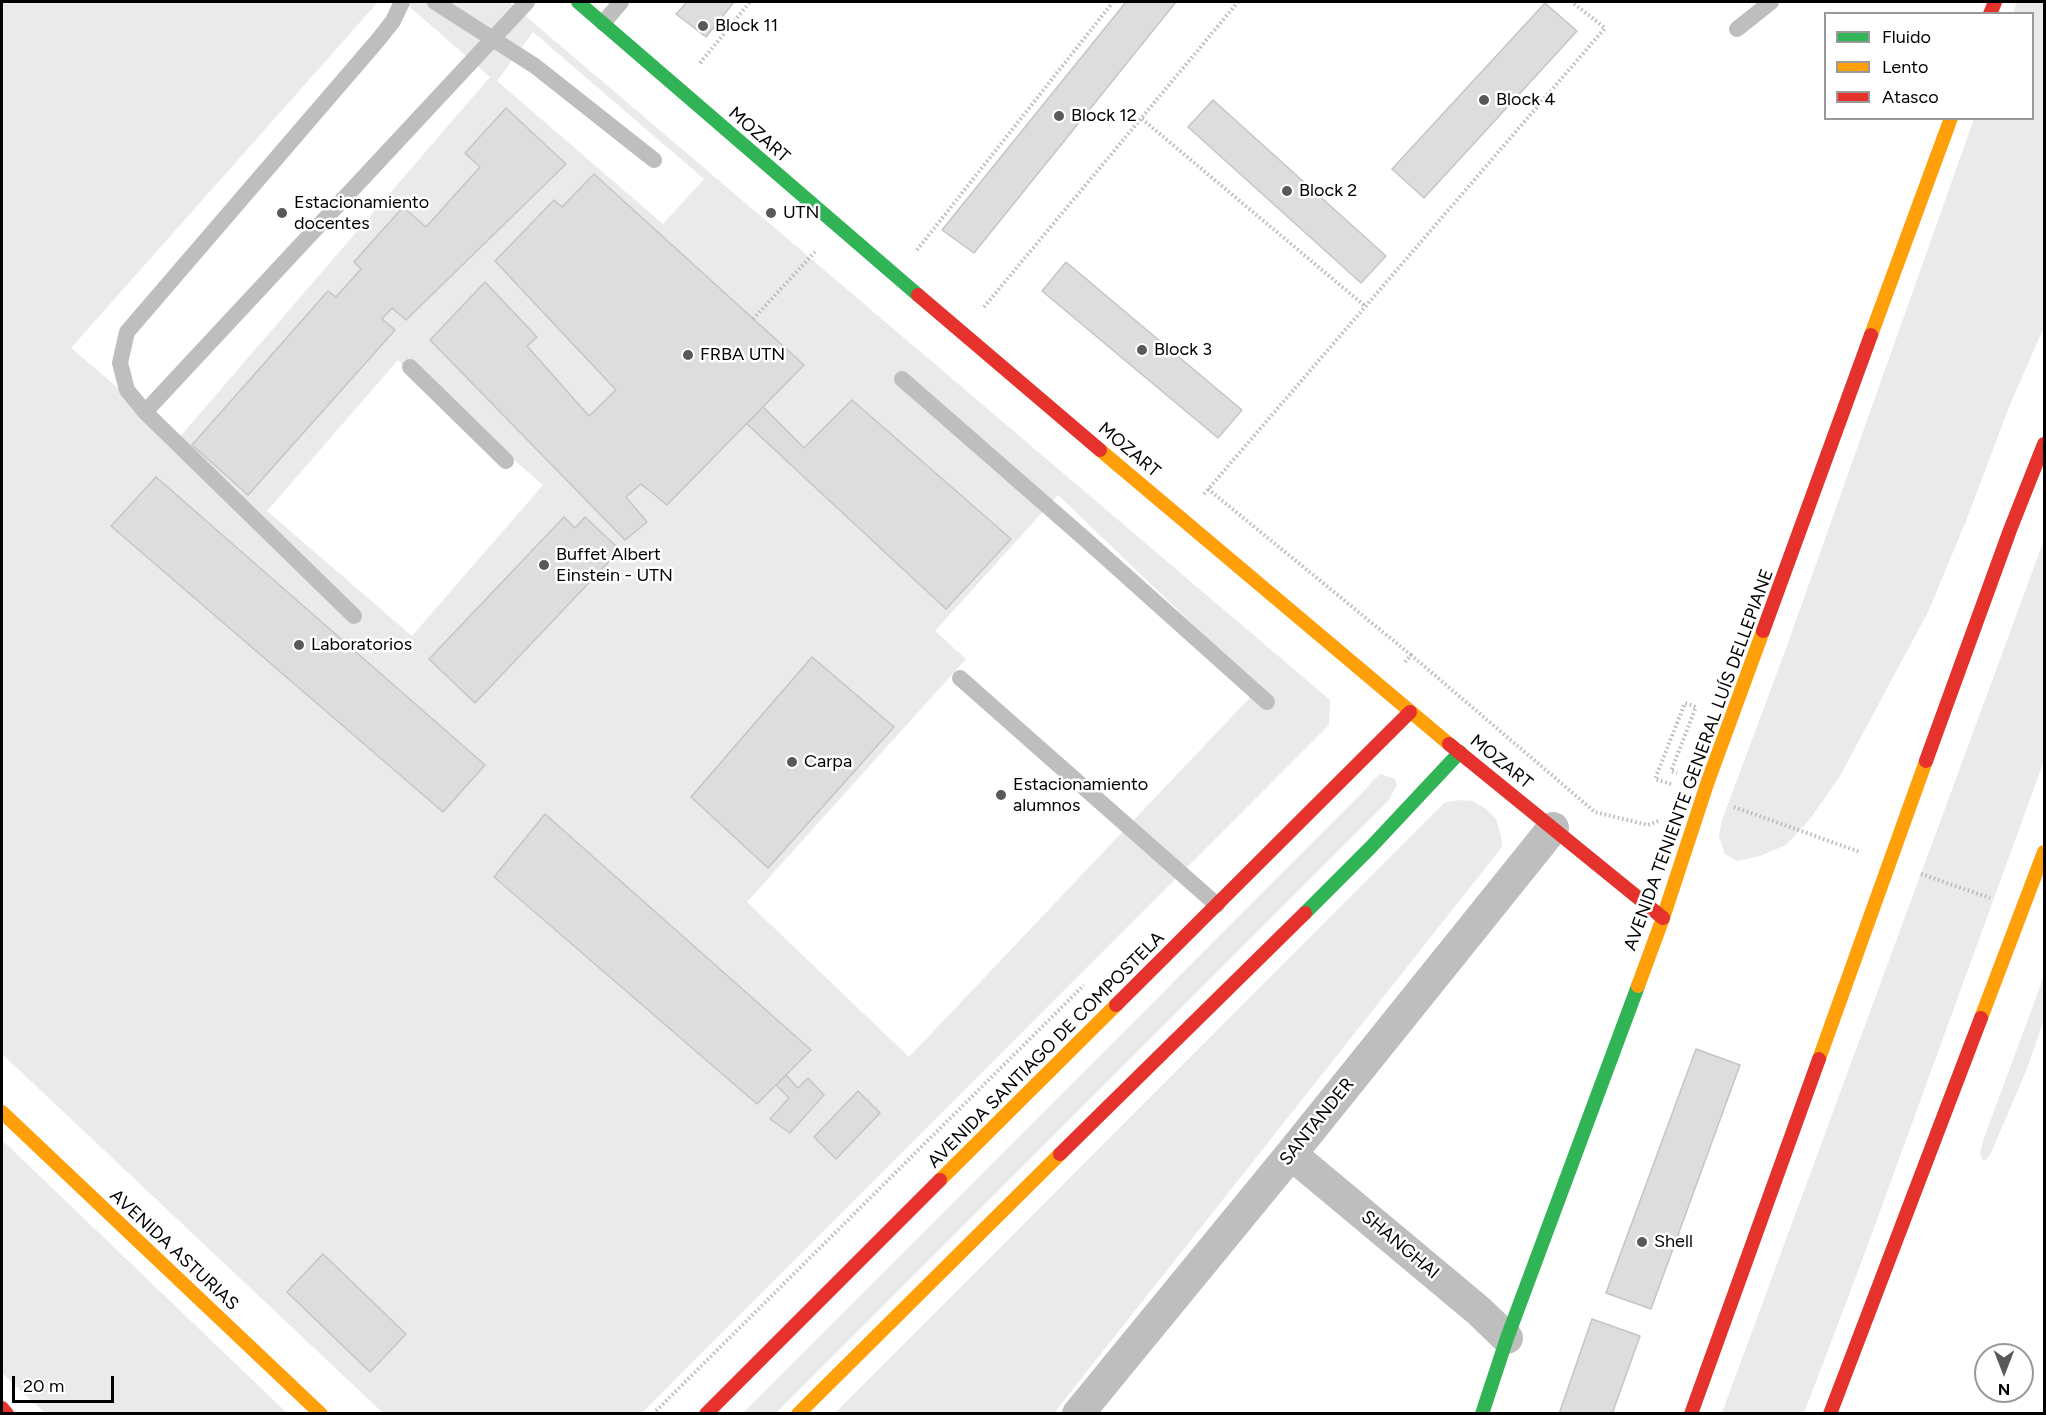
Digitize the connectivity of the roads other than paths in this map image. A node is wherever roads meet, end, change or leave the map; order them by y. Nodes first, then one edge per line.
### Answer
1 (402, 2) edge
2 (435, 2) edge
3 (527, 2) edge
4 (578, 2) edge
5 (621, 2) edge
6 (1771, 2) edge
7 (603, 23) junction
8 (1737, 29) dead end
9 (493, 39) junction
10 (1950, 120) edge
11 (654, 160) dead end
12 (410, 367) dead end
13 (902, 379) dead end
14 (145, 412) junction
15 (2044, 444) edge
16 (506, 461) dead end
17 (354, 616) dead end
18 (960, 678) dead end
19 (1267, 702) dead end
20 (1410, 712) junction
21 (1460, 752) junction
22 (1553, 828) junction
23 (2044, 852) edge
24 (1217, 905) junction
25 (1663, 918) junction
26 (2, 1112) edge
27 (1291, 1154) junction
28 (1507, 1338) junction
29 (2, 1408) edge
30 (7, 1413) edge
31 (321, 1413) edge
32 (706, 1413) edge
33 (798, 1413) edge
34 (1078, 1413) edge
35 (1482, 1413) edge
36 (1691, 1413) edge
37 (1830, 1413) edge

1 - 14 lane
2 - 9 lane
3 - 9 lane
4 - 7 main road, MOZART
5 - 7 lane
6 - 8 lane
7 - 20 main road, MOZART
9 - 11 lane
9 - 14 lane
10 - 25 main road, AVENIDA TENIENTE GENERAL LUÍS DELLEPIANE
12 - 16 lane
13 - 19 lane
14 - 17 lane
15 - 36 main road
18 - 24 lane
20 - 21 main road, MOZART
20 - 24 main road, AVENIDA SANTIAGO DE COMPOSTELA
21 - 22 main road, MOZART
21 - 33 main road
22 - 25 main road, MOZART
22 - 27 street, SANTANDER
23 - 37 main road
24 - 32 main road, AVENIDA SANTIAGO DE COMPOSTELA
25 - 28 main road, AVENIDA TENIENTE GENERAL LUÍS DELLEPIANE
26 - 31 main road, AVENIDA ASTURIAS
27 - 28 street, SHANGHAI
27 - 34 street, SANTANDER
28 - 35 main road, AVENIDA TENIENTE GENERAL LUÍS DELLEPIANE
29 - 30 main road

